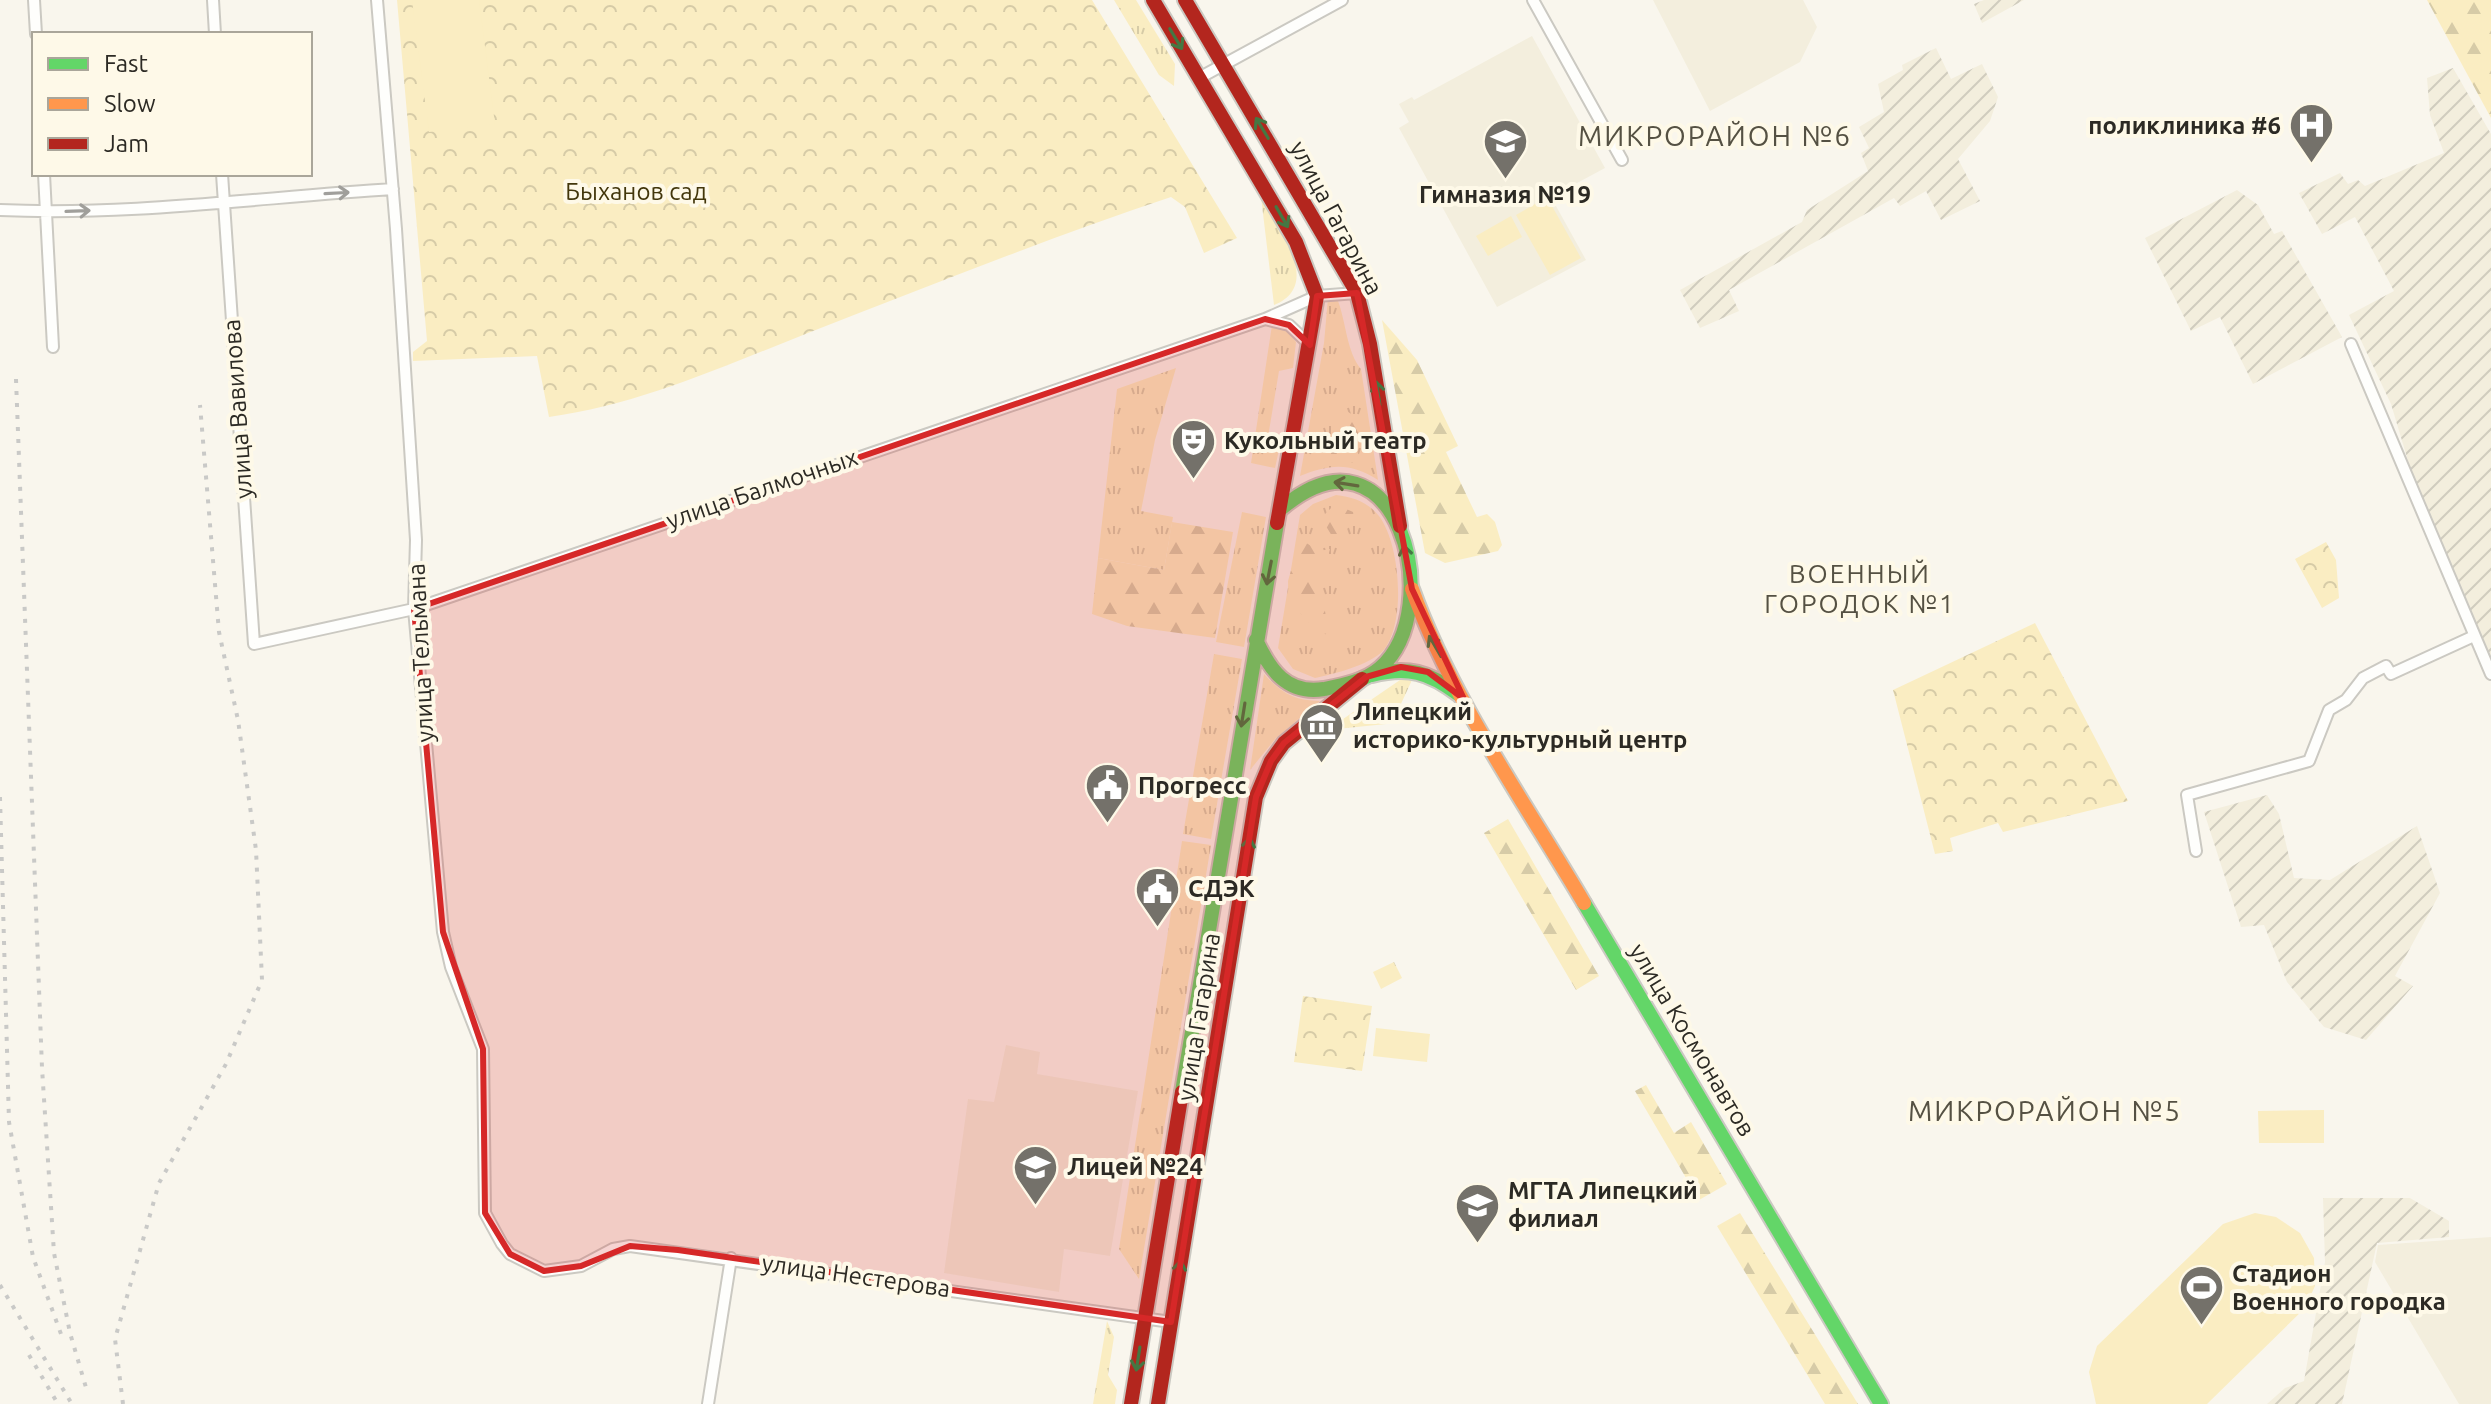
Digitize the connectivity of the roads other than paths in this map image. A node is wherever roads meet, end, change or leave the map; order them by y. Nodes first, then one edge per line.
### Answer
1 (34, 0) edge
2 (213, 0) edge
3 (377, 0) edge
4 (1153, 0) edge
5 (1185, 0) edge
6 (1342, 0) edge
7 (1533, 0) edge
8 (36, 32) edge
9 (215, 32) edge
10 (1224, 64) junction
11 (1199, 78) junction
12 (1622, 160) dead end
13 (44, 176) edge
14 (222, 176) edge
15 (393, 189) junction
16 (223, 206) junction
17 (0, 210) edge
18 (46, 212) junction
19 (1357, 293) junction
20 (1317, 296) junction
21 (1265, 319) junction
22 (2351, 344) dead end
23 (1310, 345) junction
24 (53, 347) dead end
25 (1282, 508) junction
26 (1400, 526) junction
27 (1412, 589) junction
28 (414, 609) junction
29 (2474, 636) junction
30 (1256, 639) junction
31 (254, 644) joint
32 (2491, 674) edge
33 (1364, 678) junction
34 (1464, 699) junction
35 (2196, 851) dead end
36 (731, 1258) junction
37 (544, 1271) joint
38 (1145, 1318) junction
39 (1171, 1322) junction
40 (708, 1404) edge
41 (1131, 1404) edge
42 (1158, 1404) edge
43 (1881, 1404) edge

1 - 8 street
2 - 9 street
3 - 15 street, улица Тельмана
4 -> 11 main road, улица Гагарина
5 - 10 main road, улица Гагарина
6 - 10 street
7 - 12 street
10 - 11 street
19 -> 10 main road, улица Гагарина
11 -> 20 main road, улица Гагарина
13 - 18 street
14 - 16 street, улица Вавилова
16 -> 15 street
15 - 28 street, улица Тельмана
18 -> 16 street
16 - 31 street, улица Вавилова
17 - 18 street
18 - 24 street
19 - 20 street, улица Балмочных
26 -> 19 main road, улица Гагарина
20 - 21 street, улица Балмочных
20 - 23 main road, улица Гагарина
21 - 23 street
21 - 28 street, улица Балмочных
22 - 29 street
23 - 25 main road, улица Гагарина
26 -> 25 main road
25 -> 30 main road
27 -> 26 main road
27 - 33 main road
34 -> 27 main road, улица Космонавтов
28 - 31 street, улица Балмочных
28 - 37 street, улица Тельмана
29 - 32 street
29 - 35 street
30 - 33 main road
30 -> 38 main road, улица Гагарина
33 - 34 main road, улица Космонавтов
39 -> 33 main road, улица Гагарина
34 - 43 main road, улица Космонавтов
36 - 37 street, улица Нестерова
36 - 38 street, улица Нестерова
36 - 40 street
38 - 39 street, улица Нестерова
38 -> 41 main road, улица Гагарина
39 - 42 main road, улица Гагарина

